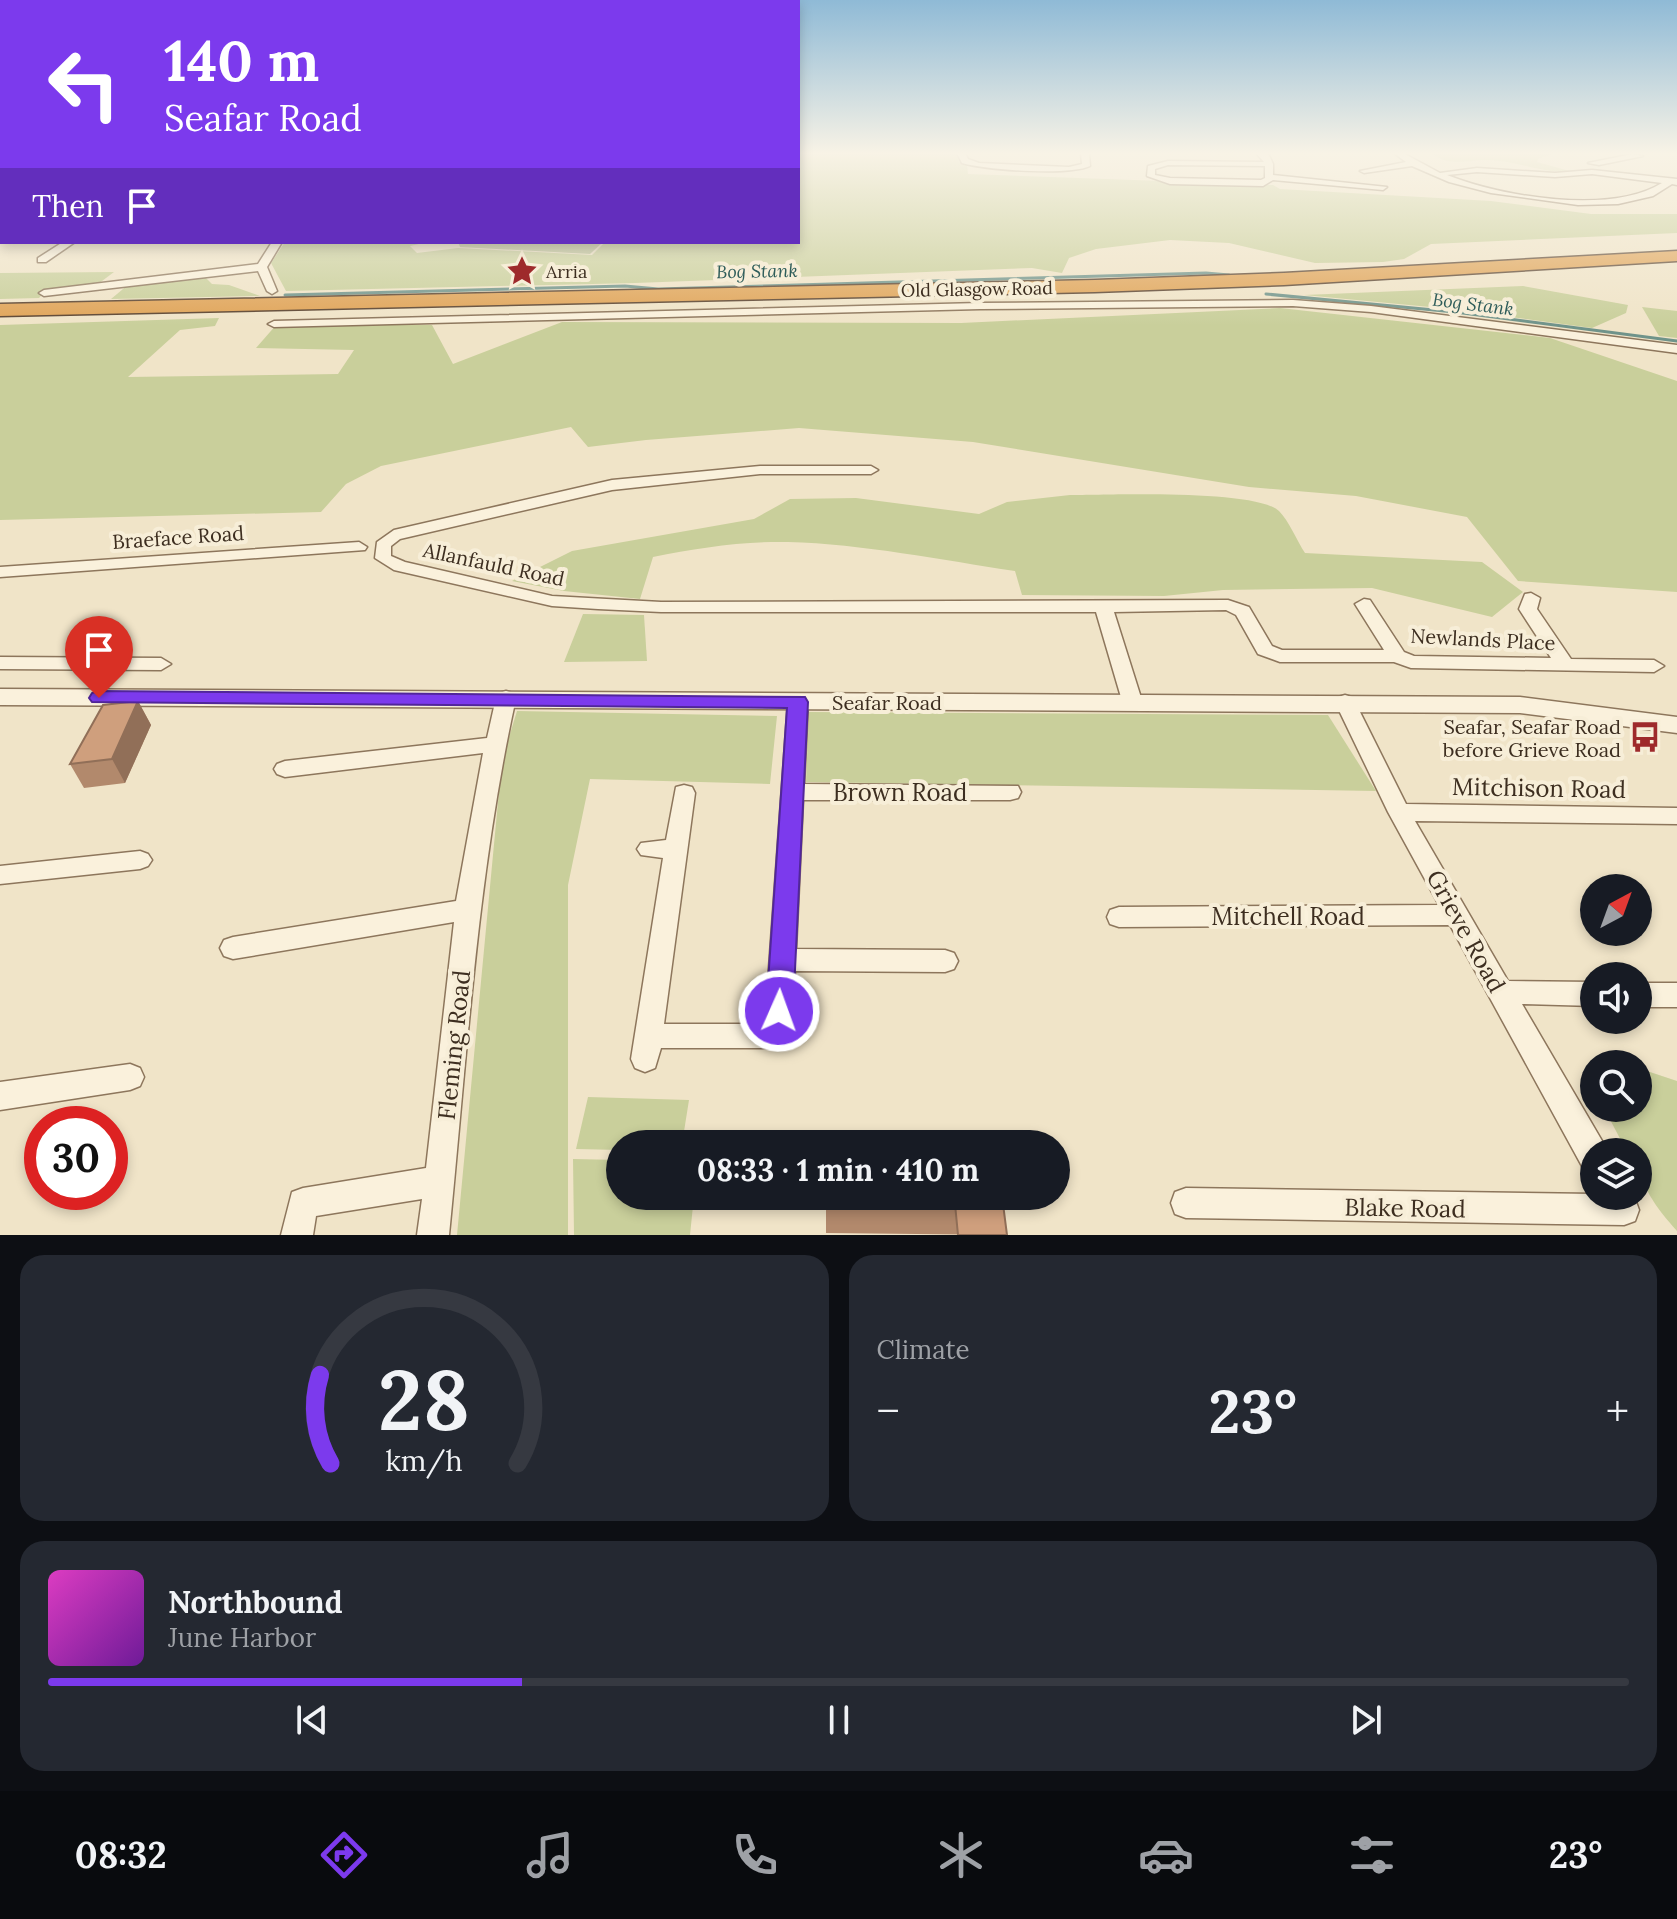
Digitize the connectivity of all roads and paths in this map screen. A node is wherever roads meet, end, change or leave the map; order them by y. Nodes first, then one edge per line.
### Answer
1 (67, 244) edge
2 (276, 244) edge
3 (1677, 256) edge
4 (42, 260) dead end
5 (1677, 265) edge
6 (262, 267) junction
7 (272, 291) dead end
8 (44, 293) dead end
9 (0, 310) edge
10 (0, 319) edge
11 (274, 324) dead end
12 (1677, 349) edge
13 (871, 470) dead end
14 (359, 547) dead end
15 (0, 572) edge
16 (1531, 598) dead end
17 (1364, 604) dead end
18 (1103, 607) junction
19 (1397, 656) junction
20 (0, 663) edge
21 (161, 664) dead end
22 (1566, 666) junction
23 (1654, 666) dead end
24 (506, 698) junction
25 (3, 701) edge
26 (798, 702) junction
27 (1345, 702) junction
28 (1133, 704) junction
29 (1677, 725) edge
30 (495, 744) junction
31 (285, 769) dead end
32 (791, 792) junction
33 (1010, 792) dead end
34 (684, 793) dead end
35 (1399, 812) junction
36 (1677, 816) edge
37 (649, 849) dead end
38 (676, 849) junction
39 (140, 860) dead end
40 (0, 875) edge
41 (469, 909) junction
42 (1457, 915) junction
43 (1119, 917) dead end
44 (233, 948) dead end
45 (781, 960) junction
46 (945, 961) dead end
47 (1501, 992) junction
48 (1580, 994) edge
49 (1652, 995) edge
50 (1677, 995) edge
51 (130, 1077) dead end
52 (0, 1096) edge
53 (1583, 1138) edge
54 (440, 1181) junction
55 (1186, 1203) dead end
56 (1580, 1203) edge
57 (297, 1235) edge
58 (433, 1235) edge

1 - 4 street
2 - 6 street
3 - 9 highway
5 - 10 highway
6 - 7 street
6 - 8 street
11 - 12 street, Old Glasgow Road
13 - 18 street, Allanfauld Road
14 - 15 street, Braeface Road
16 - 22 street, Newlands Place
17 - 19 street, Newlands Place
18 - 19 street, Newlands Place
18 - 28 street
19 - 22 street, Newlands Place
20 - 21 street
22 - 23 street, Newlands Place
24 - 25 street, Seafar Road
24 - 26 street, Seafar Road
24 - 30 street, Fleming Road
26 - 28 street, Seafar Road
26 - 32 street
27 - 28 street, Seafar Road
27 - 29 street, Seafar Road
27 - 35 street, Grieve Road
30 - 31 street
30 - 41 street, Fleming Road
32 - 33 street, Brown Road
32 - 45 street
34 - 38 street
35 - 36 street, Mitchison Road
35 - 42 street, Grieve Road
37 - 38 street
38 - 45 street
39 - 40 street
41 - 44 street
41 - 54 street, Fleming Road
42 - 43 street, Mitchell Road
42 - 47 street, Grieve Road
45 - 46 street
47 - 48 street
47 - 53 street, Grieve Road
49 - 50 street
51 - 52 street
54 - 57 street
54 - 58 street, Fleming Road
55 - 56 street, Blake Road

